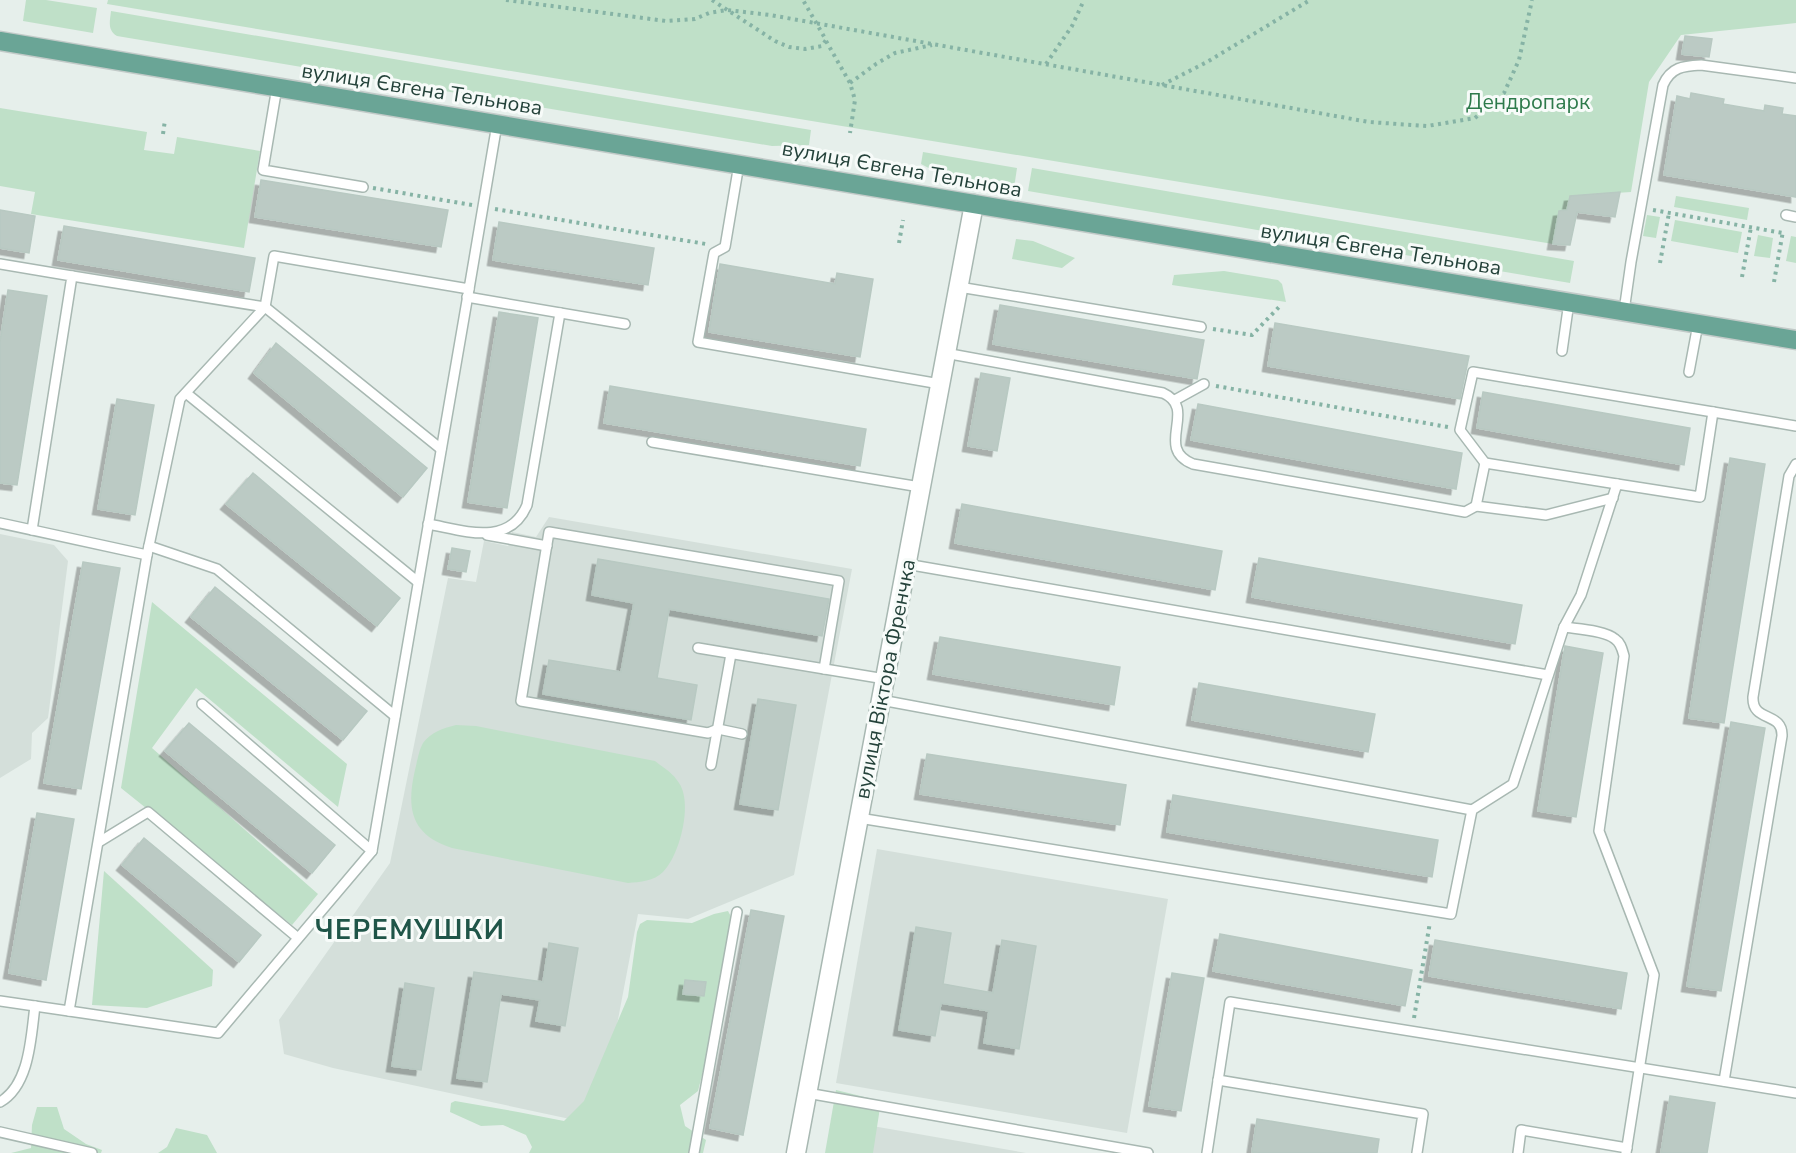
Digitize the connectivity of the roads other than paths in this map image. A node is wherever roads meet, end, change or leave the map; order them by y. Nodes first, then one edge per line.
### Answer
1 (0, 41) edge
2 (1796, 78) edge
3 (277, 87) junction
4 (497, 124) junction
5 (739, 164) junction
6 (363, 187) road end
7 (974, 204) junction
8 (1786, 215) road end
9 (1796, 217) edge
10 (0, 264) edge
11 (72, 276) junction
12 (959, 287) junction
13 (468, 293) junction
14 (1569, 302) junction
15 (265, 307) junction
16 (1624, 311) junction
17 (560, 313) junction
18 (625, 324) dead end
19 (1698, 324) junction
20 (1201, 327) road end
21 (1796, 340) edge
22 (1562, 351) dead end
23 (945, 352) junction
24 (1689, 372) dead end
25 (940, 384) junction
26 (1204, 384) road end
27 (186, 393) junction
28 (1175, 400) junction
29 (1713, 412) junction
30 (1796, 426) edge
31 (652, 442) dead end
32 (441, 449) junction
33 (1485, 463) junction
34 (1796, 464) edge
35 (1617, 484) junction
36 (921, 487) junction
37 (1613, 498) junction
38 (1476, 506) junction
39 (0, 523) edge
40 (428, 524) junction
41 (32, 530) junction
42 (483, 534) junction
43 (547, 546) junction
44 (148, 550) junction
45 (906, 564) junction
46 (418, 582) junction
47 (1563, 627) junction
48 (698, 648) dead end
49 (731, 654) junction
50 (824, 669) junction
51 (1548, 675) junction
52 (885, 679) junction
53 (881, 700) junction
54 (201, 704) dead end
55 (395, 716) junction
56 (718, 729) junction
57 (742, 734) dead end
58 (711, 765) dead end
59 (1472, 810) junction
60 (859, 818) junction
61 (99, 842) junction
62 (372, 850) junction
63 (737, 912) dead end
64 (298, 938) junction
65 (0, 1001) edge
66 (34, 1006) junction
67 (69, 1011) junction
68 (1640, 1068) junction
69 (1218, 1080) junction
70 (1724, 1081) junction
71 (807, 1093) junction
72 (1796, 1093) edge
73 (0, 1102) edge
74 (0, 1132) edge
75 (1626, 1151) edge
76 (92, 1153) edge
77 (694, 1153) edge
78 (796, 1153) edge
79 (1148, 1153) edge
80 (1207, 1153) edge
81 (1417, 1153) edge
82 (1518, 1153) edge

1 - 3 main road, вулиця Євгена Тельнова
2 - 16 lane
3 - 4 main road, вулиця Євгена Тельнова
3 - 6 lane
4 - 5 main road, вулиця Євгена Тельнова
4 - 13 lane
5 - 7 main road, вулиця Євгена Тельнова
5 - 25 lane
7 - 12 street, вулиця Віктора Френчка
7 - 14 main road, вулиця Євгена Тельнова
8 - 9 lane
10 - 11 lane
11 - 15 lane
11 - 41 lane
12 - 20 lane
12 - 23 street, вулиця Віктора Френчка
13 - 15 lane
13 - 17 lane
13 - 32 lane
14 - 16 main road, вулиця Євгена Тельнова
14 - 22 lane
15 - 27 lane
15 - 32 lane
16 - 19 main road, вулиця Євгена Тельнова
17 - 18 lane
17 - 42 lane
19 - 21 main road, вулиця Євгена Тельнова
19 - 24 lane
23 - 25 street, вулиця Віктора Френчка
23 - 28 lane
25 - 36 street, вулиця Віктора Френчка
26 - 28 lane
27 - 44 lane
27 - 46 lane
28 - 38 lane
29 - 30 lane
29 - 33 lane
29 - 35 lane
31 - 36 lane
32 - 40 lane
33 - 35 lane
33 - 38 lane
34 - 70 lane
35 - 37 lane
36 - 45 street, вулиця Віктора Френчка
37 - 38 lane
37 - 47 lane
39 - 41 lane
40 - 42 lane
40 - 46 lane
41 - 44 lane
42 - 43 lane
43 - 50 lane
43 - 56 lane
44 - 55 lane
44 - 61 lane
45 - 51 lane
45 - 52 street, вулиця Віктора Френчка
46 - 55 lane
47 - 51 lane
47 - 68 lane
48 - 49 lane
49 - 50 lane
49 - 56 lane
50 - 52 lane
51 - 59 lane
52 - 53 street, вулиця Віктора Френчка
53 - 59 lane
53 - 60 street, вулиця Віктора Френчка
54 - 62 lane
55 - 62 lane
56 - 57 lane
56 - 58 lane
59 - 60 lane
60 - 71 street, вулиця Віктора Френчка
61 - 64 lane
61 - 67 lane
62 - 64 lane
63 - 77 lane
64 - 67 lane
65 - 66 lane
66 - 67 lane
66 - 73 lane
68 - 69 lane
68 - 70 lane
68 - 75 lane
69 - 80 lane
69 - 81 lane
70 - 72 lane
71 - 78 street, вулиця Віктора Френчка
71 - 79 lane
74 - 76 lane
75 - 82 lane

